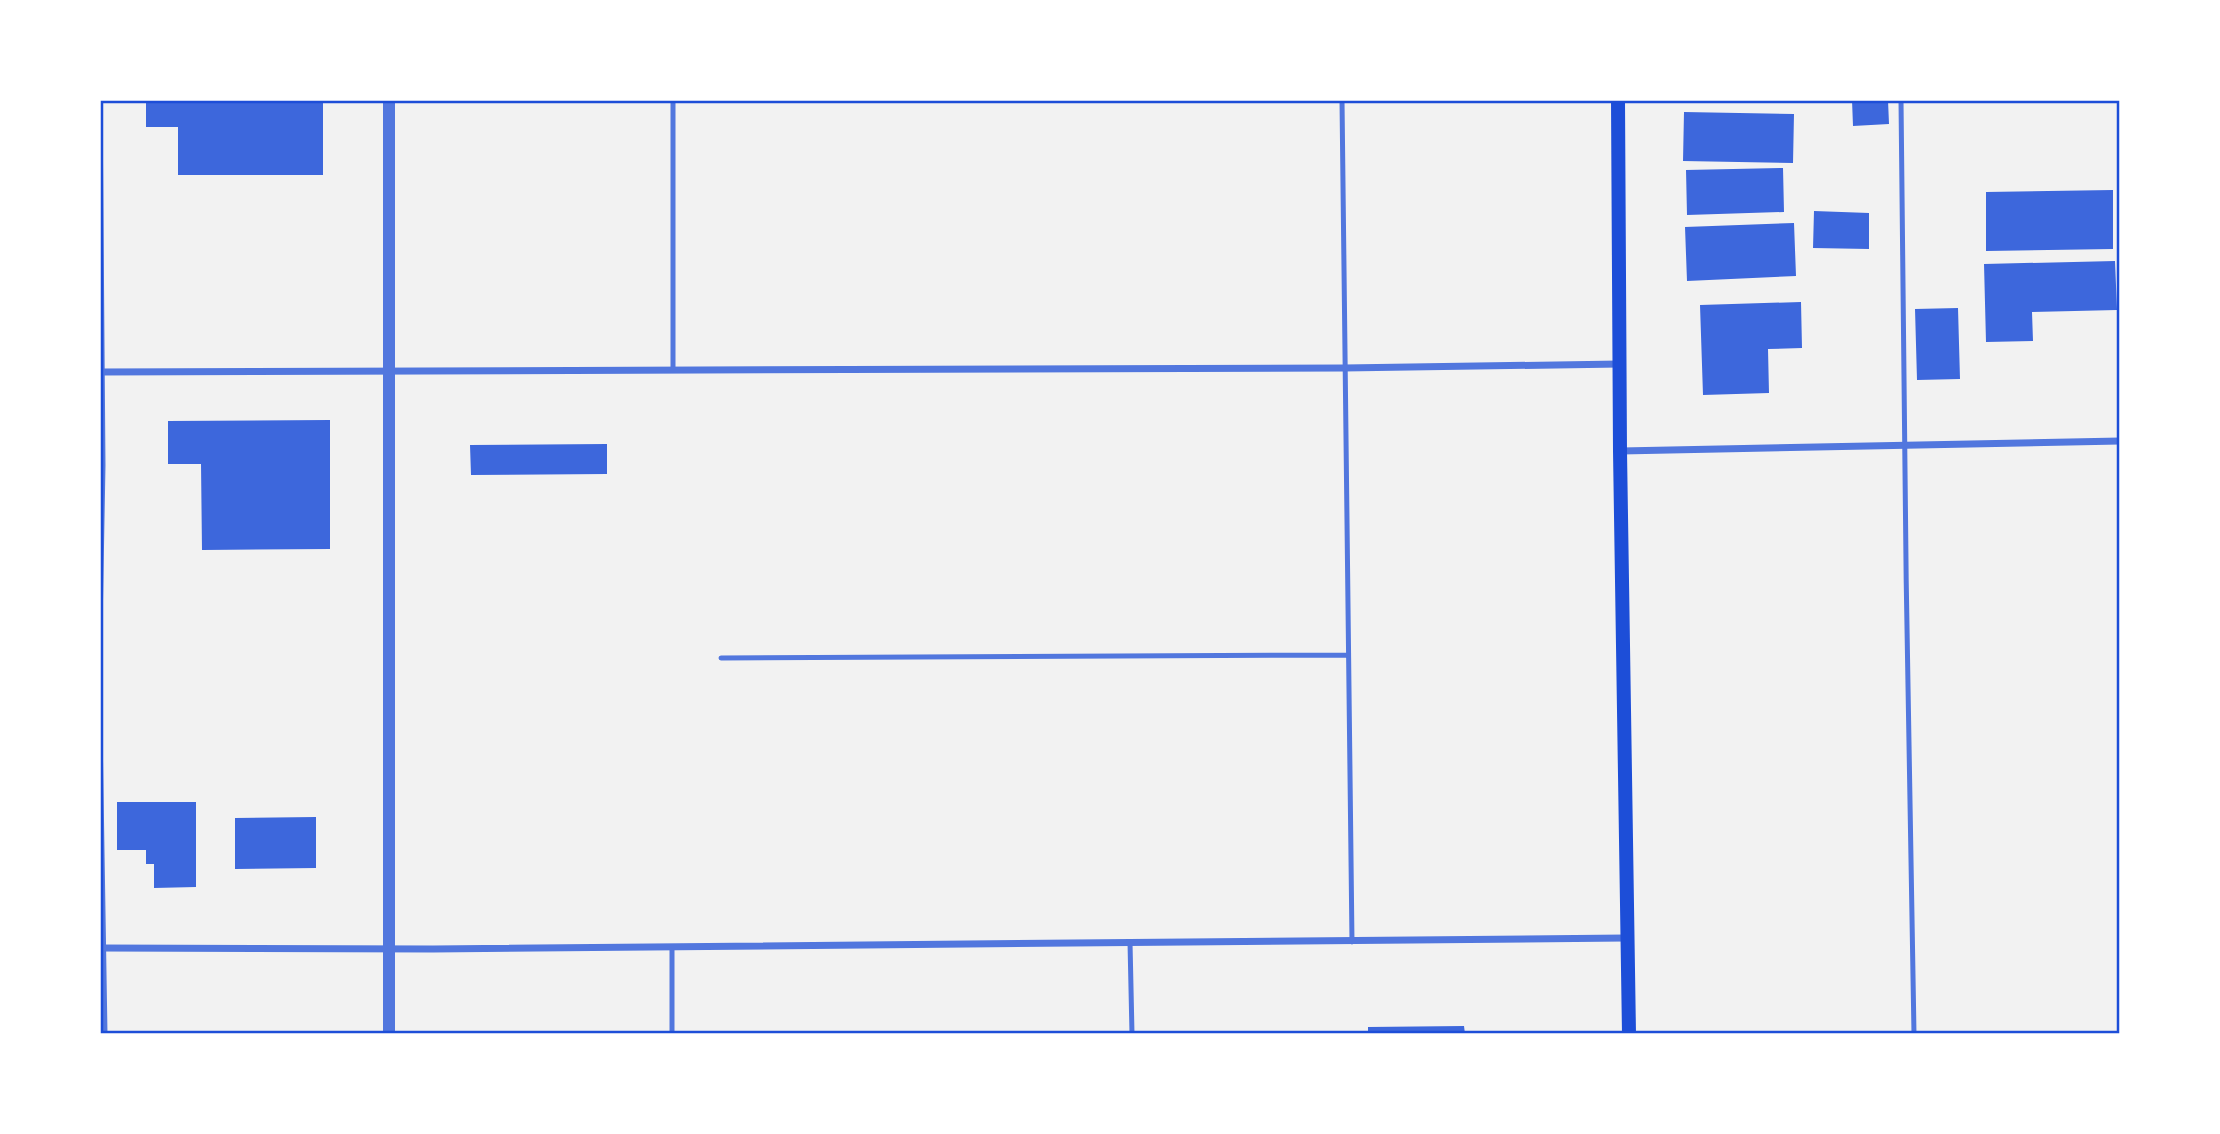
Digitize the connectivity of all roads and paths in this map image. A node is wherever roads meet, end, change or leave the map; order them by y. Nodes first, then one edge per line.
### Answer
1 (100, 100) edge
2 (390, 100) edge
3 (673, 100) edge
4 (1342, 100) edge
5 (1618, 100) edge
6 (1901, 100) edge
7 (1620, 364) junction
8 (1344, 368) junction
9 (673, 370) junction
10 (100, 372) edge
11 (390, 372) junction
12 (2120, 441) edge
13 (1903, 446) junction
14 (1620, 451) junction
15 (100, 625) edge
16 (1348, 655) junction
17 (721, 658) dead end
18 (100, 729) edge
19 (1626, 938) junction
20 (1130, 942) junction
21 (1352, 942) junction
22 (672, 947) junction
23 (102, 948) edge
24 (389, 949) junction
25 (105, 1034) edge
26 (389, 1034) edge
27 (672, 1034) edge
28 (1132, 1034) edge
29 (1629, 1034) edge
30 (1914, 1034) edge

1 - 10 lane
2 - 11 street
3 - 9 lane
4 - 8 lane
5 - 7 main road
6 - 13 lane
7 - 8 street
7 - 14 main road
8 - 9 street
8 - 16 lane
9 - 11 street
10 - 11 street
10 - 15 lane
11 - 24 street
12 - 13 street
13 - 14 street
13 - 30 lane
14 - 19 main road
16 - 17 lane
16 - 21 lane
18 - 23 lane
19 - 21 street
19 - 29 main road
20 - 21 street
20 - 22 street
20 - 28 lane
22 - 24 street
22 - 27 lane
23 - 24 street
23 - 25 lane
24 - 26 street

